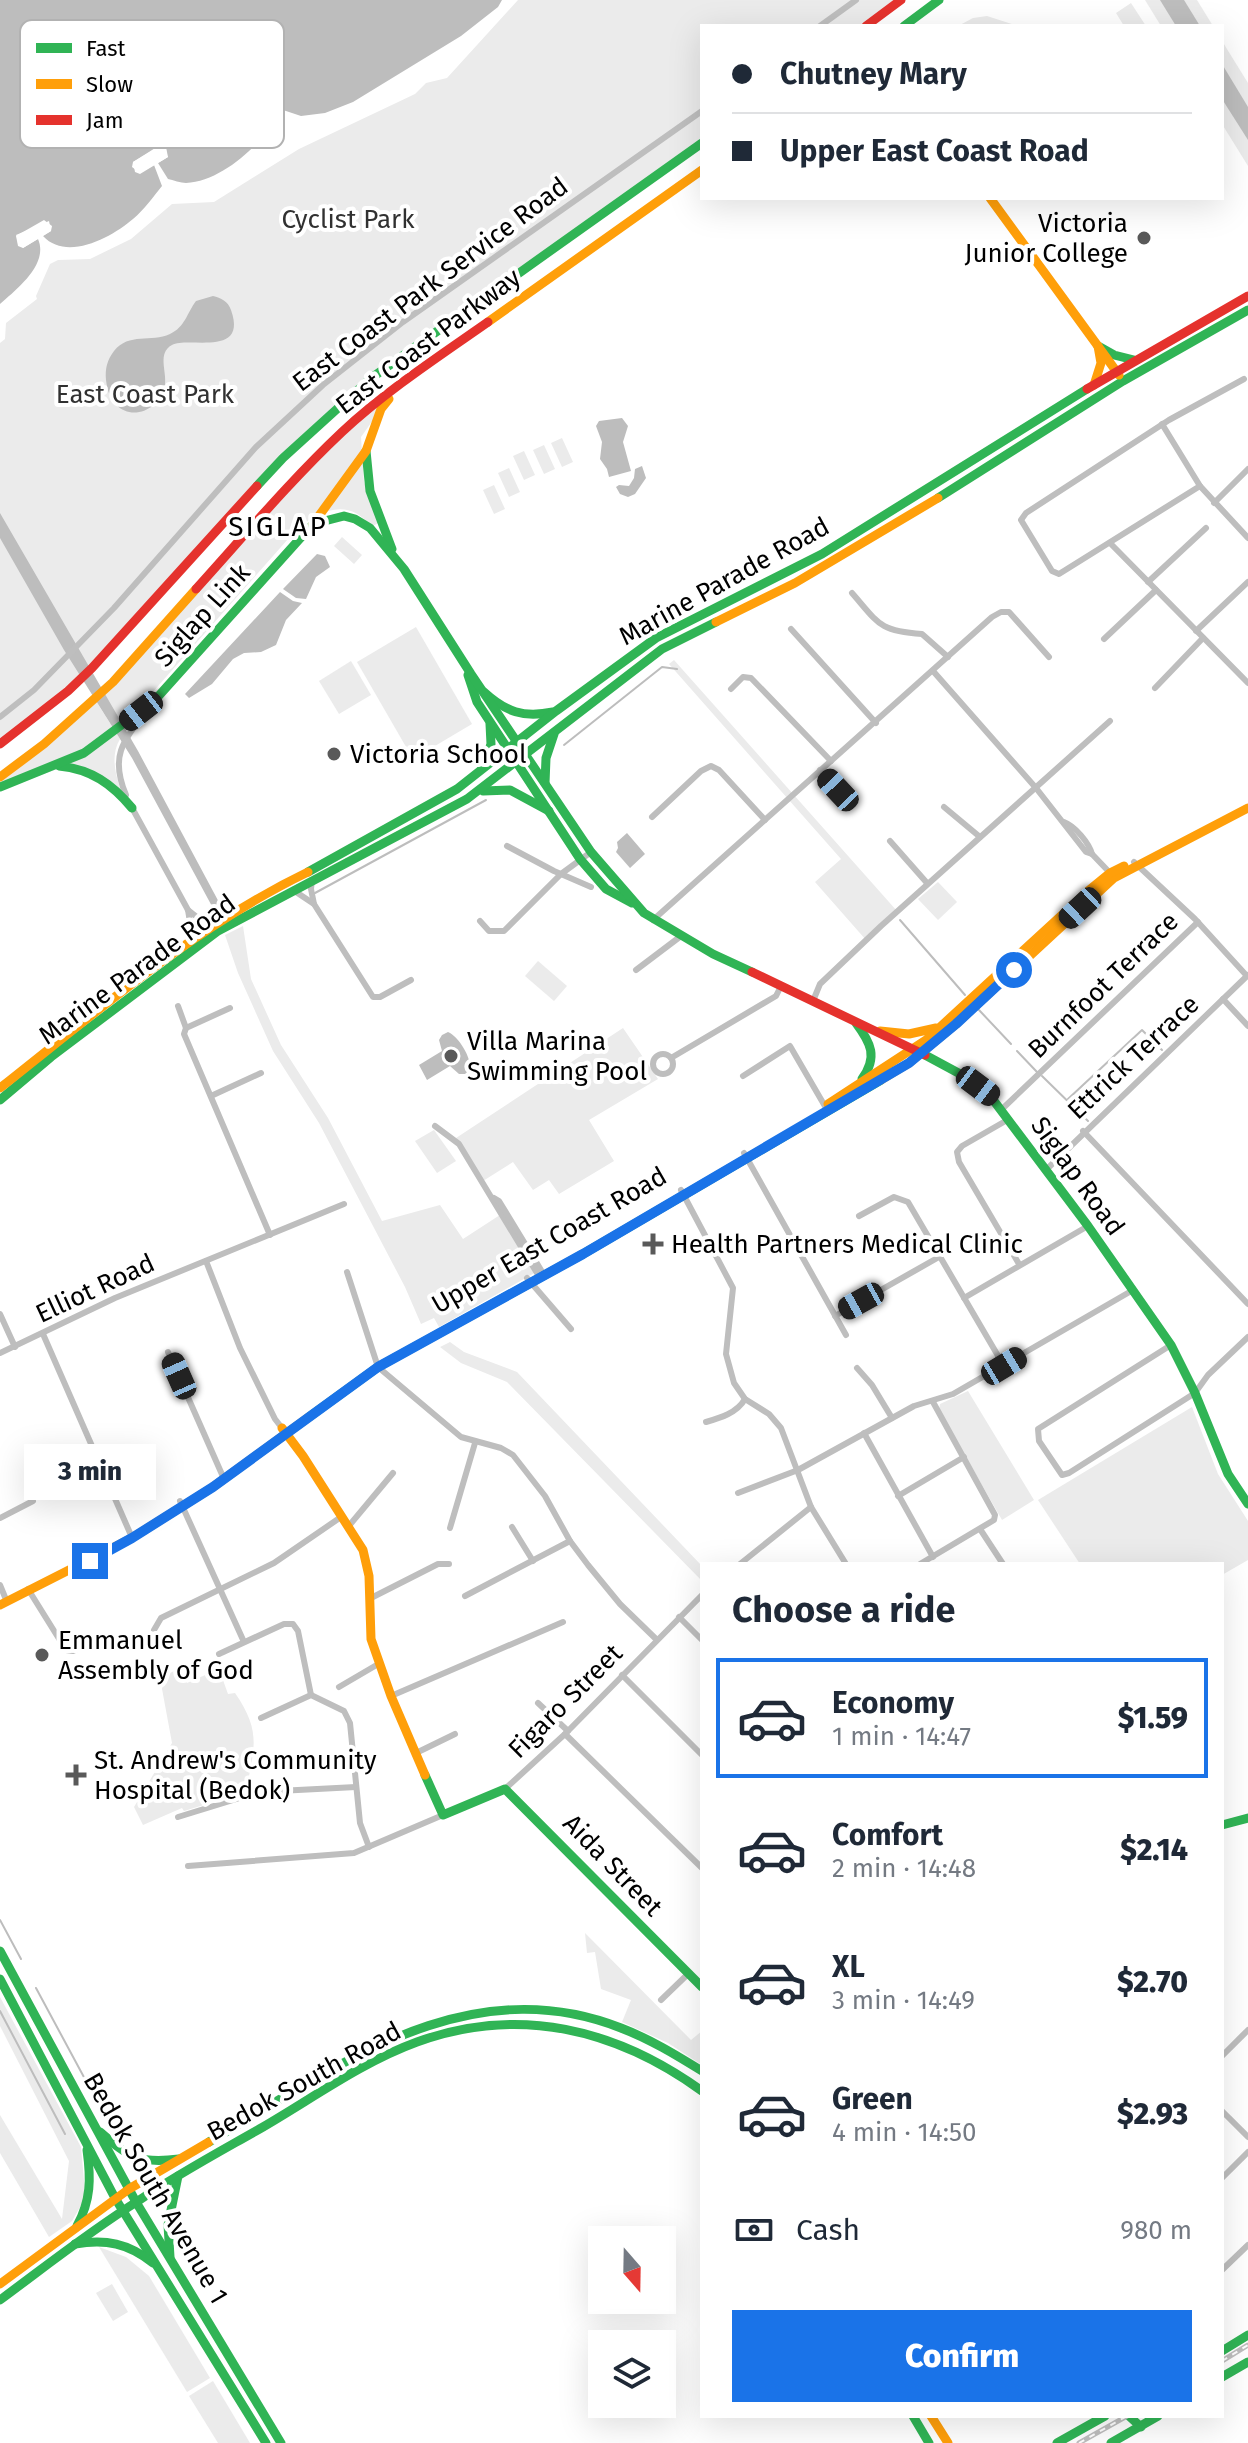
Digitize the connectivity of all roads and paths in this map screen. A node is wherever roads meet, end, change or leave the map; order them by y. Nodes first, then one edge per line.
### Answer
1 (856, 0) edge
2 (901, 0) edge
3 (939, 0) edge
4 (926, 9) junction
5 (823, 24) edge
6 (869, 24) edge
7 (907, 24) edge
8 (915, 24) edge
9 (700, 112) edge
10 (700, 144) edge
11 (700, 171) edge
12 (991, 200) edge
13 (1248, 296) edge
14 (1248, 310) edge
15 (1098, 346) junction
16 (1134, 360) junction
17 (1116, 371) junction
18 (1244, 379) dead end
19 (1123, 381) junction
20 (1094, 385) junction
21 (396, 387) junction
22 (1162, 424) junction
23 (366, 451) junction
24 (1248, 469) edge
25 (1200, 486) junction
26 (1214, 503) junction
27 (313, 524) junction
28 (1206, 528) dead end
29 (1248, 538) edge
30 (1111, 544) junction
31 (392, 549) junction
32 (1148, 582) junction
33 (1248, 582) edge
34 (1156, 590) junction
35 (852, 593) dead end
36 (791, 629) dead end
37 (1196, 631) junction
38 (1203, 638) junction
39 (1104, 639) dead end
40 (948, 657) junction
41 (1049, 657) dead end
42 (933, 671) junction
43 (467, 672) junction
44 (1247, 681) edge
45 (1155, 688) dead end
46 (731, 689) dead end
47 (484, 692) junction
48 (556, 711) junction
49 (0, 717) edge
50 (1110, 721) dead end
51 (876, 723) junction
52 (490, 724) junction
53 (130, 725) junction
54 (557, 729) junction
55 (517, 743) junction
56 (0, 744) edge
57 (507, 751) junction
58 (525, 754) junction
59 (831, 761) junction
60 (516, 762) junction
61 (49, 767) junction
62 (820, 770) junction
63 (479, 774) junction
64 (0, 777) edge
65 (545, 783) junction
66 (0, 787) edge
67 (1036, 788) junction
68 (477, 793) junction
69 (1248, 802) edge
70 (852, 805) dead end
71 (944, 807) dead end
72 (132, 808) junction
73 (1248, 808) edge
74 (549, 811) junction
75 (652, 817) dead end
76 (765, 820) junction
77 (980, 837) junction
78 (890, 841) dead end
79 (507, 846) dead end
80 (591, 852) junction
81 (580, 859) junction
82 (1135, 864) junction
83 (561, 874) junction
84 (1112, 876) junction
85 (312, 880) junction
86 (927, 883) junction
87 (591, 887) dead end
88 (293, 890) junction
89 (314, 904) junction
90 (635, 904) junction
91 (188, 910) junction
92 (653, 920) junction
93 (480, 921) dead end
94 (1198, 922) junction
95 (216, 924) junction
96 (681, 936) junction
97 (188, 941) junction
98 (636, 970) dead end
99 (1248, 976) edge
100 (411, 980) dead end
101 (781, 986) junction
102 (1223, 999) junction
103 (813, 1001) junction
104 (178, 1006) dead end
105 (230, 1008) dead end
106 (854, 1021) junction
107 (943, 1025) junction
108 (1248, 1026) edge
109 (186, 1028) junction
110 (874, 1031) junction
111 (917, 1051) junction
112 (671, 1058) dead end
113 (261, 1073) dead end
114 (743, 1076) dead end
115 (857, 1085) junction
116 (0, 1088) edge
117 (211, 1096) junction
118 (0, 1100) edge
119 (827, 1109) junction
120 (1001, 1110) junction
121 (1009, 1119) junction
122 (435, 1126) dead end
123 (1083, 1131) junction
124 (746, 1155) junction
125 (1047, 1169) junction
126 (682, 1193) junction
127 (344, 1204) dead end
128 (859, 1216) dead end
129 (1088, 1226) junction
130 (270, 1235) junction
131 (939, 1257) junction
132 (206, 1261) junction
133 (1019, 1264) junction
134 (347, 1272) dead end
135 (535, 1277) junction
136 (1133, 1290) junction
137 (964, 1298) junction
138 (1248, 1304) edge
139 (0, 1314) edge
140 (835, 1316) junction
141 (571, 1329) dead end
142 (43, 1334) junction
143 (846, 1335) dead end
144 (1248, 1337) edge
145 (1171, 1345) junction
146 (15, 1347) junction
147 (168, 1352) dead end
148 (0, 1353) edge
149 (376, 1365) junction
150 (1004, 1366) junction
151 (857, 1368) dead end
152 (1196, 1390) junction
153 (745, 1399) junction
154 (933, 1402) junction
155 (892, 1418) junction
156 (706, 1422) dead end
157 (284, 1430) junction
158 (864, 1433) junction
159 (475, 1443) junction
160 (964, 1457) junction
161 (798, 1470) junction
162 (393, 1473) dead end
163 (222, 1477) junction
164 (738, 1493) dead end
165 (898, 1496) junction
166 (33, 1501) dead end
167 (182, 1503) junction
168 (1248, 1504) edge
169 (811, 1507) junction
170 (341, 1517) junction
171 (0, 1518) edge
172 (348, 1527) junction
173 (512, 1527) dead end
174 (450, 1528) dead end
175 (980, 1529) junction
176 (130, 1533) junction
177 (570, 1541) junction
178 (933, 1557) junction
179 (533, 1561) junction
180 (745, 1562) edge
181 (845, 1562) edge
182 (924, 1562) edge
183 (1002, 1562) edge
184 (449, 1564) dead end
185 (0, 1585) edge
186 (221, 1587) junction
187 (28, 1589) junction
188 (465, 1596) dead end
189 (700, 1597) edge
190 (371, 1598) junction
191 (3, 1600) edge
192 (679, 1617) junction
193 (563, 1622) dead end
194 (154, 1630) dead end
195 (700, 1638) edge
196 (656, 1639) junction
197 (93, 1642) dead end
198 (244, 1642) junction
199 (219, 1654) dead end
200 (380, 1663) junction
201 (622, 1675) junction
202 (339, 1687) dead end
203 (311, 1695) junction
204 (391, 1696) junction
205 (538, 1703) dead end
206 (261, 1718) dead end
207 (567, 1733) junction
208 (455, 1734) dead end
209 (416, 1753) junction
210 (700, 1753) edge
211 (356, 1787) junction
212 (505, 1789) junction
213 (443, 1815) junction
214 (178, 1817) dead end
215 (1248, 1818) edge
216 (1224, 1824) edge
217 (369, 1847) junction
218 (188, 1866) dead end
219 (700, 1866) edge
220 (0, 1951) edge
221 (689, 1973) junction
222 (0, 1979) edge
223 (700, 1985) edge
224 (661, 2000) dead end
225 (1248, 2030) edge
226 (1224, 2054) edge
227 (700, 2070) edge
228 (700, 2090) edge
229 (1224, 2113) edge
230 (95, 2128) junction
231 (1248, 2137) edge
232 (87, 2144) junction
233 (1248, 2152) edge
234 (179, 2159) junction
235 (178, 2176) junction
236 (1224, 2176) edge
237 (129, 2189) junction
238 (115, 2198) junction
239 (136, 2202) junction
240 (123, 2210) junction
241 (77, 2226) junction
242 (75, 2244) junction
243 (1248, 2245) edge
244 (170, 2259) junction
245 (1224, 2268) edge
246 (160, 2269) junction
247 (0, 2284) edge
248 (0, 2300) edge
249 (1248, 2335) edge
250 (1224, 2350) edge
251 (1248, 2362) edge
252 (1224, 2376) edge
253 (914, 2418) edge
254 (932, 2418) edge
255 (1101, 2418) edge
256 (1130, 2418) edge
257 (1155, 2418) edge
258 (1141, 2427) junction
259 (266, 2443) edge
260 (281, 2443) edge
261 (929, 2443) edge
262 (948, 2443) edge
263 (1057, 2443) edge
264 (1111, 2443) edge

1 - 5 street
2 - 6 main road
3 - 4 main road
4 - 7 main road
4 - 8 main road
9 - 49 street, East Coast Park Service Road
10 - 56 main road, East Coast Parkway
11 - 21 main road, East Coast Parkway
12 - 15 main road
13 - 16 main road, Marine Parade Road
14 - 19 main road, Marine Parade Road
15 - 16 main road
15 - 17 main road
15 - 20 main road
16 - 17 main road, Marine Parade Road
17 - 19 main road
17 - 20 main road, Marine Parade Road
18 - 22 street
19 - 54 main road, Marine Parade Road
20 - 48 main road, Marine Parade Road
21 - 23 main road
21 - 64 main road, East Coast Parkway
22 - 25 street
22 - 30 street
23 - 27 main road, Siglap Link
23 - 31 main road
24 - 26 street
25 - 26 street
25 - 30 street
26 - 29 street
27 - 31 main road, Siglap Road
27 - 53 main road, Siglap Link
28 - 32 street
30 - 32 street
31 - 43 main road, Siglap Road
32 - 34 street
33 - 37 street
34 - 37 street
34 - 39 street
35 - 40 street
36 - 51 street
37 - 38 street
38 - 44 street
38 - 45 street
40 - 41 street
40 - 42 street
42 - 51 street
42 - 67 street
43 - 47 main road, Siglap Road
43 - 52 main road, Siglap Road
46 - 59 street
47 - 48 main road
47 - 55 main road, Siglap Road
48 - 55 main road, Marine Parade Road
50 - 67 street
51 - 59 street
52 - 57 main road, Siglap Road
52 - 63 main road
53 - 61 main road, Siglap Link
53 - 72 street
54 - 58 main road, Marine Parade Road
54 - 65 main road
55 - 57 main road, Marine Parade Road
55 - 58 main road, Siglap Road
57 - 60 main road, Siglap Road
57 - 63 main road, Marine Parade Road
58 - 60 main road, Marine Parade Road
58 - 65 main road, Siglap Road
59 - 62 street
60 - 68 main road, Marine Parade Road
60 - 74 main road, Siglap Road
61 - 66 main road, Siglap Link
61 - 72 main road
62 - 70 street
62 - 76 street
63 - 95 main road, Marine Parade Road
65 - 80 main road, Siglap Road
67 - 77 street
67 - 84 street
68 - 74 main road
68 - 85 main road, Marine Parade Road
69 - 82 main road
71 - 77 street
72 - 91 street
73 - 82 main road
74 - 81 main road, Siglap Road
75 - 76 street
76 - 92 street
77 - 86 street
78 - 86 street
79 - 83 street
80 - 81 street
80 - 90 main road, Siglap Road
81 - 83 street
81 - 90 main road, Siglap Road
82 - 84 main road
82 - 94 street
83 - 87 street
83 - 93 street
84 - 107 main road
84 - 111 main road
85 - 88 main road, Marine Parade Road
85 - 89 street
86 - 103 street
88 - 89 street
88 - 118 main road, Marine Parade Road
89 - 100 street
90 - 92 main road, Siglap Road
91 - 95 street
91 - 97 street
92 - 96 main road, Siglap Road
94 - 99 street
94 - 120 street, Burnfoot Terrace
95 - 97 main road, Marine Parade Road
96 - 98 street
96 - 101 main road, Siglap Road
97 - 116 main road, Marine Parade Road
99 - 102 street, Ettrick Terrace
101 - 103 main road, Siglap Road
101 - 112 street
102 - 108 street
102 - 123 street, Ettrick Terrace
103 - 106 main road, Siglap Road
104 - 109 street
105 - 109 street
106 - 110 main road, Siglap Road
106 - 115 main road
107 - 110 main road
107 - 111 main road
109 - 117 street
110 - 111 main road, Siglap Road
111 - 115 main road
111 - 119 main road
111 - 120 main road, Siglap Road
113 - 117 street
114 - 119 street
115 - 119 main road
117 - 130 street
119 - 124 main road, Upper East Coast Road
120 - 121 main road, Siglap Road
121 - 125 main road, Siglap Road
121 - 133 street
122 - 135 street
123 - 125 street, Ettrick Terrace
123 - 138 street
124 - 126 main road, Upper East Coast Road
124 - 140 street
125 - 129 main road, Siglap Road
126 - 135 main road, Upper East Coast Road
126 - 153 street
127 - 130 street, Elliot Road
128 - 131 street
129 - 133 street
129 - 136 main road, Siglap Road
130 - 132 street, Elliot Road
131 - 137 street
131 - 140 street
132 - 142 street, Elliot Road
132 - 157 street
133 - 137 street
134 - 149 street
135 - 141 street
135 - 149 main road, Upper East Coast Road
136 - 145 main road, Siglap Road
136 - 150 street
137 - 150 street
139 - 146 street
140 - 143 street
142 - 146 street, Elliot Road
142 - 176 street
144 - 152 street
145 - 152 main road, Siglap Road
145 - 152 street
146 - 148 street, Elliot Road
147 - 163 street
149 - 157 main road, Upper East Coast Road
149 - 159 street
150 - 154 street
151 - 155 street
152 - 168 main road, Siglap Road
153 - 156 street
153 - 161 street
154 - 155 street
154 - 160 street
155 - 158 street
157 - 163 main road, Upper East Coast Road
157 - 170 main road
158 - 161 street
158 - 165 street
159 - 174 street
159 - 177 street
160 - 165 street
160 - 175 street
161 - 164 street
161 - 169 street
162 - 172 street
163 - 167 main road, Upper East Coast Road
165 - 178 street
166 - 171 street
167 - 176 main road, Upper East Coast Road
167 - 186 street
167 - 187 main road, Upper East Coast Road
169 - 180 street
169 - 181 street
170 - 172 main road
170 - 186 street
172 - 190 main road
173 - 179 street
175 - 178 street
175 - 183 street
176 - 187 main road, Upper East Coast Road
177 - 179 street
177 - 196 street
178 - 182 street
179 - 188 street
184 - 190 street
185 - 191 street
186 - 194 street
186 - 198 street
187 - 191 main road, Upper East Coast Road
187 - 197 street
189 - 192 street, Figaro Street
190 - 200 main road
192 - 195 street
192 - 196 street, Figaro Street
193 - 204 street
196 - 201 street, Figaro Street
198 - 199 street
198 - 203 street
200 - 202 street
200 - 204 main road
201 - 207 street, Figaro Street
201 - 210 street
203 - 206 street
203 - 211 street
204 - 209 main road
205 - 207 street
207 - 212 street, Figaro Street
207 - 219 street
208 - 209 street
209 - 213 main road
211 - 214 street
211 - 217 street
212 - 213 main road, Figaro Street
212 - 221 main road, Aida Street
213 - 217 street
215 - 216 main road
217 - 218 street
220 - 230 main road, Bedok South Avenue 1
221 - 223 main road, Aida Street
221 - 224 street
222 - 232 main road, Bedok South Avenue 1
225 - 226 street
227 - 234 main road, Bedok South Road
228 - 235 main road, Bedok South Road
229 - 231 street
230 - 234 main road
230 - 237 main road, Bedok South Avenue 1
232 - 238 main road, Bedok South Avenue 1
232 - 241 main road
233 - 236 street
234 - 237 main road, Bedok South Road
235 - 239 main road, Bedok South Road
235 - 244 main road
237 - 238 main road, Bedok South Road
237 - 239 main road, Bedok South Avenue 1
238 - 240 main road, Bedok South Avenue 1
238 - 241 main road, Bedok South Road
239 - 240 main road, Bedok South Road
239 - 244 main road, Bedok South Avenue 1
240 - 242 main road, Bedok South Road
240 - 246 main road, Bedok South Avenue 1
241 - 247 main road, Bedok South Road
242 - 246 main road
242 - 248 main road, Bedok South Road
243 - 245 street
244 - 260 main road, Bedok South Avenue 1
246 - 259 main road, Bedok South Avenue 1
249 - 250 main road
251 - 252 main road
253 - 261 main road
254 - 262 main road
255 - 263 main road
256 - 258 main road
257 - 258 main road
258 - 264 main road

